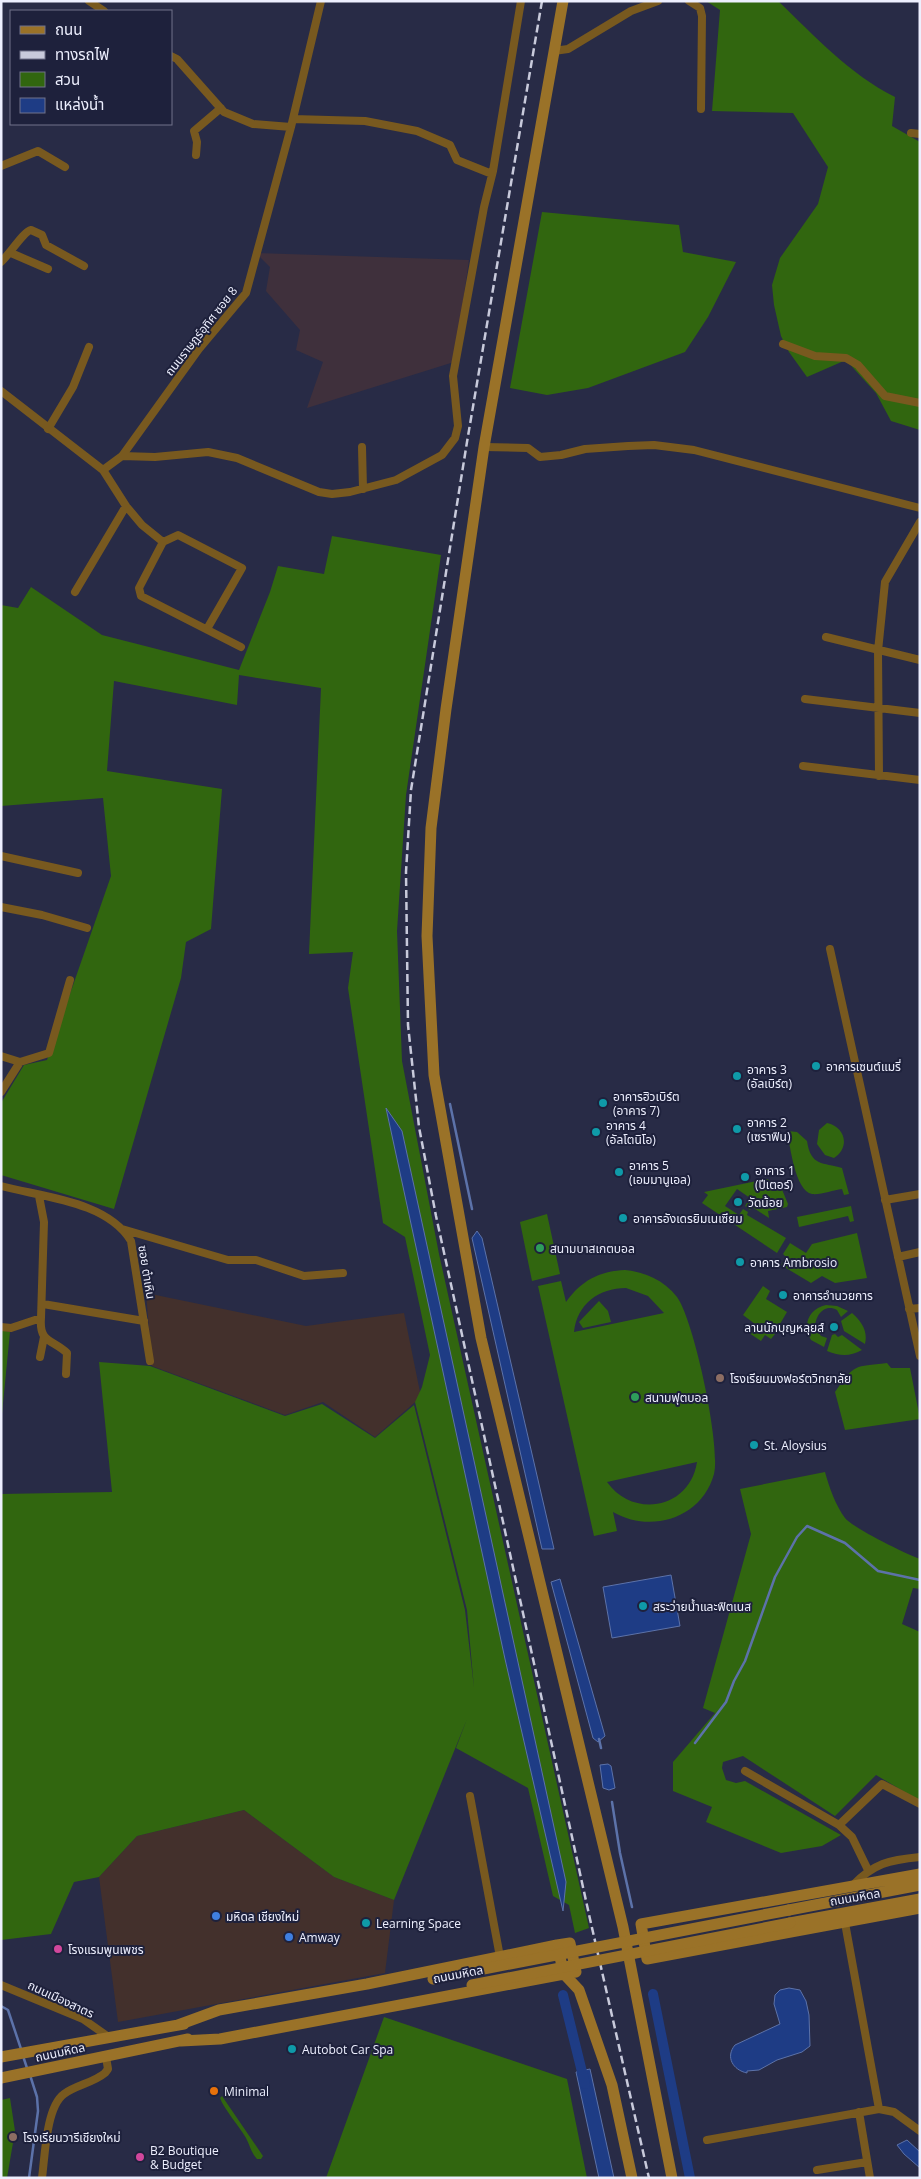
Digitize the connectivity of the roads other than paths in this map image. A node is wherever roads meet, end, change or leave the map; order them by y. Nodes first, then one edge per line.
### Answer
1 (89, 1) edge
2 (321, 1) edge
3 (521, 1) edge
4 (563, 1) edge
5 (658, 1) edge
6 (689, 1) edge
7 (102, 10) edge
8 (554, 51) junction
9 (172, 56) edge
10 (221, 108) junction
11 (701, 109) dead end
12 (292, 123) junction
13 (911, 133) dead end
14 (920, 134) edge
15 (196, 155) dead end
16 (1, 166) edge
17 (65, 167) dead end
18 (492, 174) junction
19 (11, 253) junction
20 (1, 262) edge
21 (84, 266) dead end
22 (48, 269) dead end
23 (783, 344) dead end
24 (89, 348) dead end
25 (2, 392) edge
26 (920, 403) edge
27 (48, 429) junction
28 (362, 447) dead end
29 (484, 447) junction
30 (122, 456) junction
31 (103, 470) junction
32 (363, 489) junction
33 (126, 506) junction
34 (920, 508) edge
35 (920, 522) edge
36 (163, 542) junction
37 (75, 592) dead end
38 (207, 629) junction
39 (826, 637) dead end
40 (241, 647) dead end
41 (878, 651) junction
42 (920, 660) edge
43 (805, 699) dead end
44 (879, 709) junction
45 (920, 713) edge
46 (803, 766) dead end
47 (879, 776) junction
48 (920, 780) edge
49 (1, 856) edge
50 (78, 873) dead end
51 (1, 906) edge
52 (88, 928) dead end
53 (830, 949) dead end
54 (70, 980) dead end
55 (1, 1056) edge
56 (20, 1062) junction
57 (1, 1092) edge
58 (1, 1186) edge
59 (920, 1194) edge
60 (38, 1196) junction
61 (885, 1200) junction
62 (120, 1228) junction
63 (920, 1252) edge
64 (898, 1256) junction
65 (343, 1273) dead end
66 (43, 1304) junction
67 (920, 1308) edge
68 (909, 1310) junction
69 (41, 1318) junction
70 (144, 1321) junction
71 (1, 1327) edge
72 (44, 1337) junction
73 (920, 1356) edge
74 (40, 1357) dead end
75 (150, 1362) dead end
76 (66, 1374) dead end
77 (745, 1771) dead end
78 (470, 1796) dead end
79 (920, 1804) edge
80 (840, 1825) junction
81 (920, 1857) edge
82 (868, 1870) junction
83 (920, 1874) edge
84 (920, 1885) edge
85 (851, 1887) junction
86 (920, 1899) edge
87 (920, 1908) edge
88 (845, 1923) junction
89 (641, 1924) junction
90 (622, 1927) junction
91 (500, 1958) junction
92 (647, 1959) junction
93 (630, 1963) junction
94 (570, 1973) junction
95 (1, 1985) edge
96 (178, 2025) junction
97 (110, 2038) junction
98 (181, 2040) junction
99 (106, 2057) junction
100 (1, 2058) edge
101 (1, 2078) edge
102 (879, 2109) junction
103 (859, 2112) junction
104 (920, 2131) edge
105 (707, 2140) dead end
106 (867, 2162) junction
107 (817, 2170) dead end
108 (42, 2178) edge
109 (632, 2178) edge
110 (672, 2178) edge
111 (870, 2178) edge

1 - 7 street
2 - 12 street, ถนนราษฎร์อุทิศ ซอย 8
3 - 18 street
4 - 8 main road
5 - 8 street
6 - 11 street
8 - 29 main road
9 - 10 street
10 - 12 street
10 - 15 street
12 - 18 street
12 - 30 street, ถนนราษฎร์อุทิศ ซอย 8
13 - 14 street
16 - 17 street
18 - 32 street
19 - 20 street
19 - 21 street
19 - 22 street
23 - 26 street
24 - 27 street
25 - 27 street
27 - 31 street
28 - 32 street
29 - 34 street
29 - 90 main road
30 - 31 street, ถนนราษฎร์อุทิศ ซอย 8
30 - 32 street
31 - 33 street
33 - 36 street
33 - 37 street
35 - 41 street
36 - 38 street
36 - 38 street
38 - 40 street
39 - 41 street
41 - 42 street
41 - 44 street
43 - 44 street
44 - 45 street
44 - 47 street
46 - 47 street
47 - 48 street
49 - 50 street
51 - 52 street
53 - 61 street
54 - 56 street
55 - 56 street
56 - 57 street
58 - 60 street, ซอย ต๋าเหิน
59 - 61 street
60 - 62 street, ซอย ต๋าเหิน
60 - 66 street
61 - 64 street
62 - 65 street
62 - 70 street, ซอย ต๋าเหิน
63 - 64 street
64 - 68 street
66 - 69 street
66 - 70 street
67 - 68 street
68 - 73 street
69 - 71 street
69 - 72 street
70 - 75 street, ซอย ต๋าเหิน
72 - 74 street
72 - 76 street
77 - 80 street
78 - 91 street
79 - 80 street
80 - 82 street
81 - 82 street
82 - 85 street
83 - 85 main road
84 - 96 main road, ถนนมหิดล, bridge
85 - 89 main road
86 - 98 main road, ถนนมหิดล, bridge
87 - 88 main road
88 - 92 main road
88 - 102 street
89 - 90 main road
89 - 92 main road
90 - 93 main road
91 - 94 main road
91 - 96 main road
92 - 93 main road
93 - 110 main road
94 - 98 main road
94 - 109 main road
95 - 97 street, ถนนเมืองสาตร
96 - 97 main road, ถนนมหิดล
97 - 100 main road, ถนนมหิดล
98 - 99 main road, ถนนมหิดล
99 - 101 main road, ถนนมหิดล
99 - 108 street
102 - 103 street
102 - 104 street
103 - 105 street
103 - 106 street
106 - 107 street
106 - 111 street

